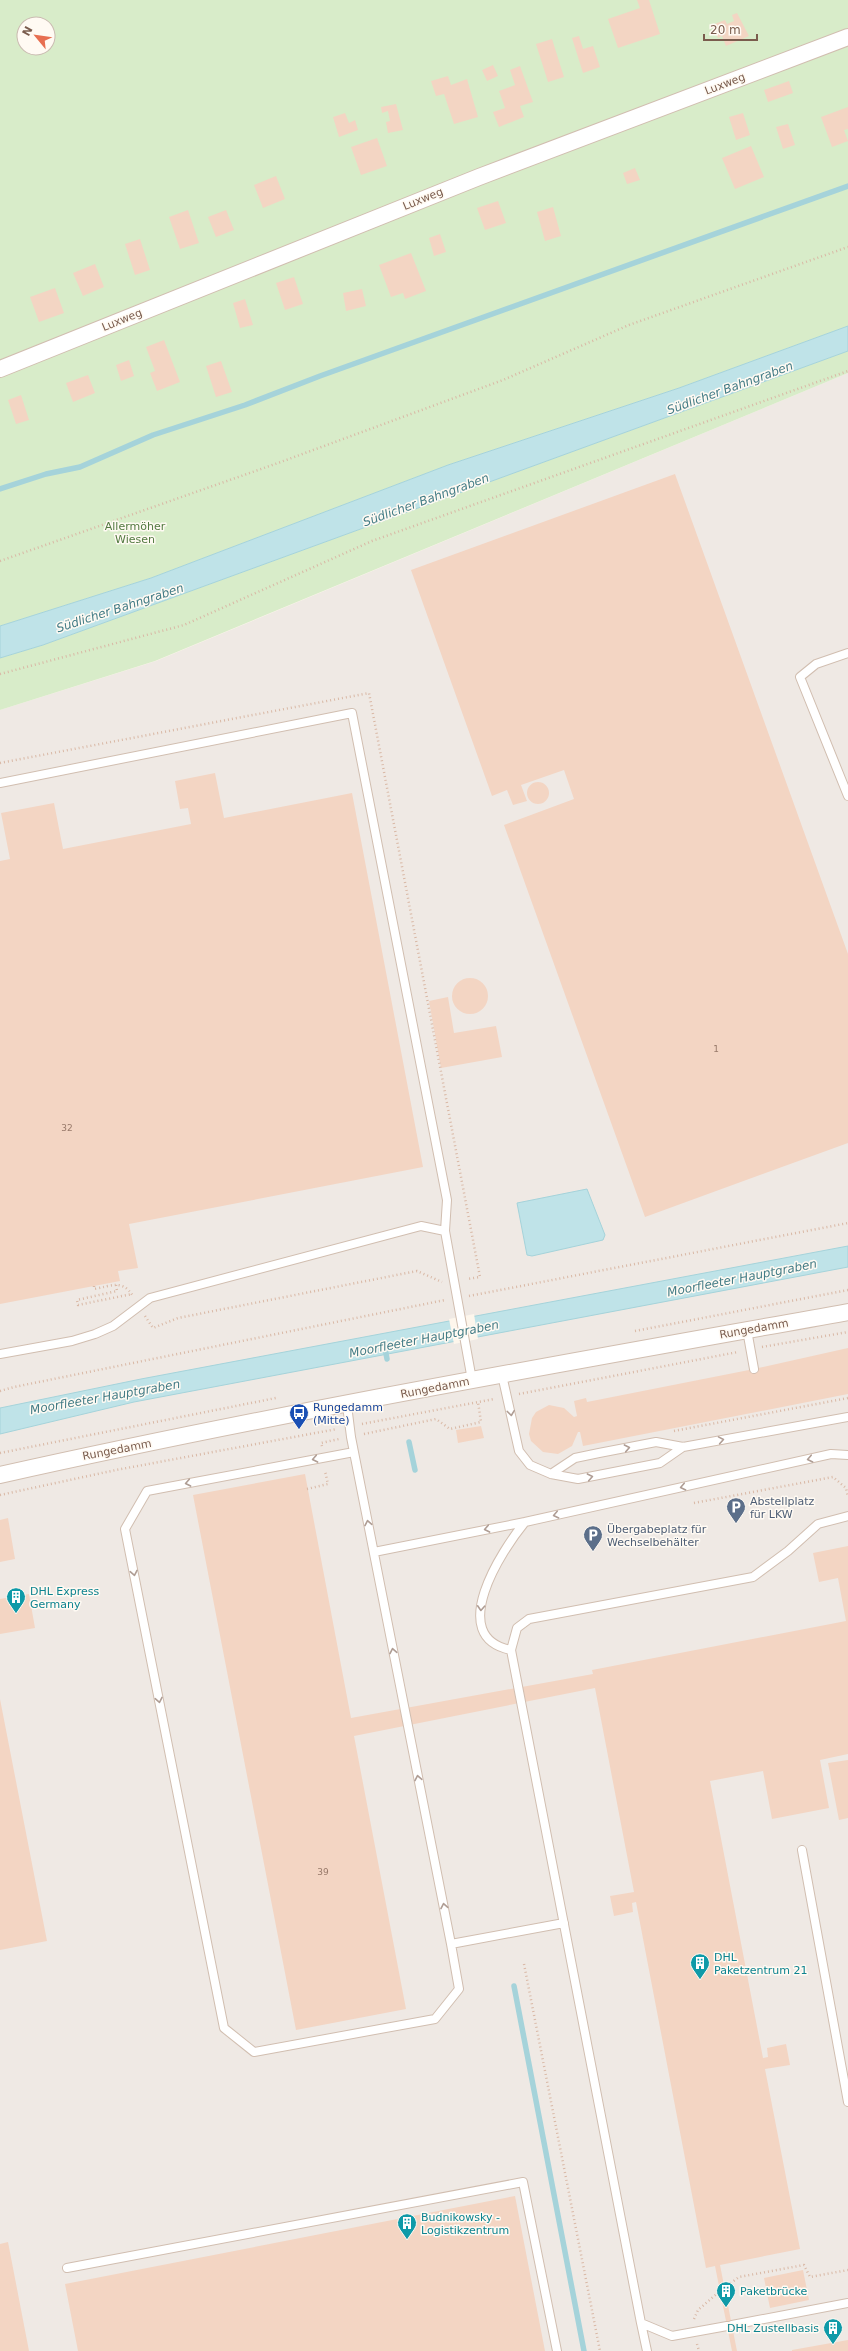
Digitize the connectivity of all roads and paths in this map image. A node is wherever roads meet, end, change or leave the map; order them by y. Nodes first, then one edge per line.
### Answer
1 (848, 37) edge
2 (848, 247) edge
3 (0, 369) edge
4 (848, 371) edge
5 (0, 560) edge
6 (848, 653) edge
7 (0, 674) edge
8 (0, 763) edge
9 (0, 783) edge
10 (848, 796) edge
11 (848, 1223) edge
12 (445, 1232) junction
13 (456, 1282) junction
14 (116, 1285) junction
15 (94, 1286) dead end
16 (132, 1294) junction
17 (459, 1301) junction
18 (140, 1307) junction
19 (848, 1312) edge
20 (747, 1330) junction
21 (848, 1332) edge
22 (750, 1350) junction
23 (0, 1354) edge
24 (754, 1369) dead end
25 (502, 1375) junction
26 (472, 1380) junction
27 (0, 1391) edge
28 (508, 1396) junction
29 (848, 1398) edge
30 (478, 1402) junction
31 (347, 1405) junction
32 (848, 1417) edge
33 (350, 1426) junction
34 (670, 1432) dead end
35 (351, 1437) junction
36 (683, 1447) junction
37 (354, 1452) junction
38 (848, 1455) edge
39 (323, 1458) junction
40 (551, 1474) junction
41 (0, 1475) edge
42 (308, 1489) dead end
43 (0, 1495) edge
44 (848, 1497) edge
45 (694, 1503) dead end
46 (848, 1516) edge
47 (525, 1522) junction
48 (374, 1552) junction
49 (511, 1650) junction
50 (802, 1850) dead end
51 (564, 1923) junction
52 (451, 1944) junction
53 (524, 1964) dead end
54 (848, 2102) edge
55 (67, 2268) dead end
56 (848, 2270) edge
57 (724, 2288) dead end
58 (848, 2303) edge
59 (641, 2323) junction
60 (557, 2351) edge
61 (600, 2351) edge
62 (647, 2351) edge

1 - 3 street, Luxweg
2 - 5 path
4 - 7 path
6 - 10 lane
8 - 13 path
9 - 12 lane
11 - 17 path
12 - 13 lane
12 - 18 lane
13 - 17 lane
13 - 18 path
14 - 15 path
14 - 16 path
14 - 16 path
16 - 18 path
17 - 26 lane
17 - 27 path
18 - 23 lane
19 - 20 street, Rungedamm
20 - 22 lane
20 - 25 street, Rungedamm
21 - 22 path
22 - 24 lane
22 - 28 path
25 - 26 street, Rungedamm
25 - 28 lane
26 - 31 street, Rungedamm
28 - 30 path
28 -> 40 lane
29 - 34 path
30 - 33 path
30 - 35 path
31 - 33 lane
31 - 41 street, Rungedamm
36 -> 32 lane
33 - 35 lane
33 - 43 path
35 - 37 lane
35 - 39 path
40 -> 36 lane
40 -> 36 lane
37 - 39 lane
48 -> 37 lane
38 -> 47 lane
39 - 42 path
39 -> 52 lane
44 - 45 path
46 - 49 lane
47 -> 48 lane
47 -> 49 lane
52 -> 48 lane
49 - 51 lane
50 - 54 lane
51 - 52 lane
51 - 59 lane
53 - 61 path
55 - 60 lane
56 - 57 path
58 - 59 lane
59 - 62 lane

